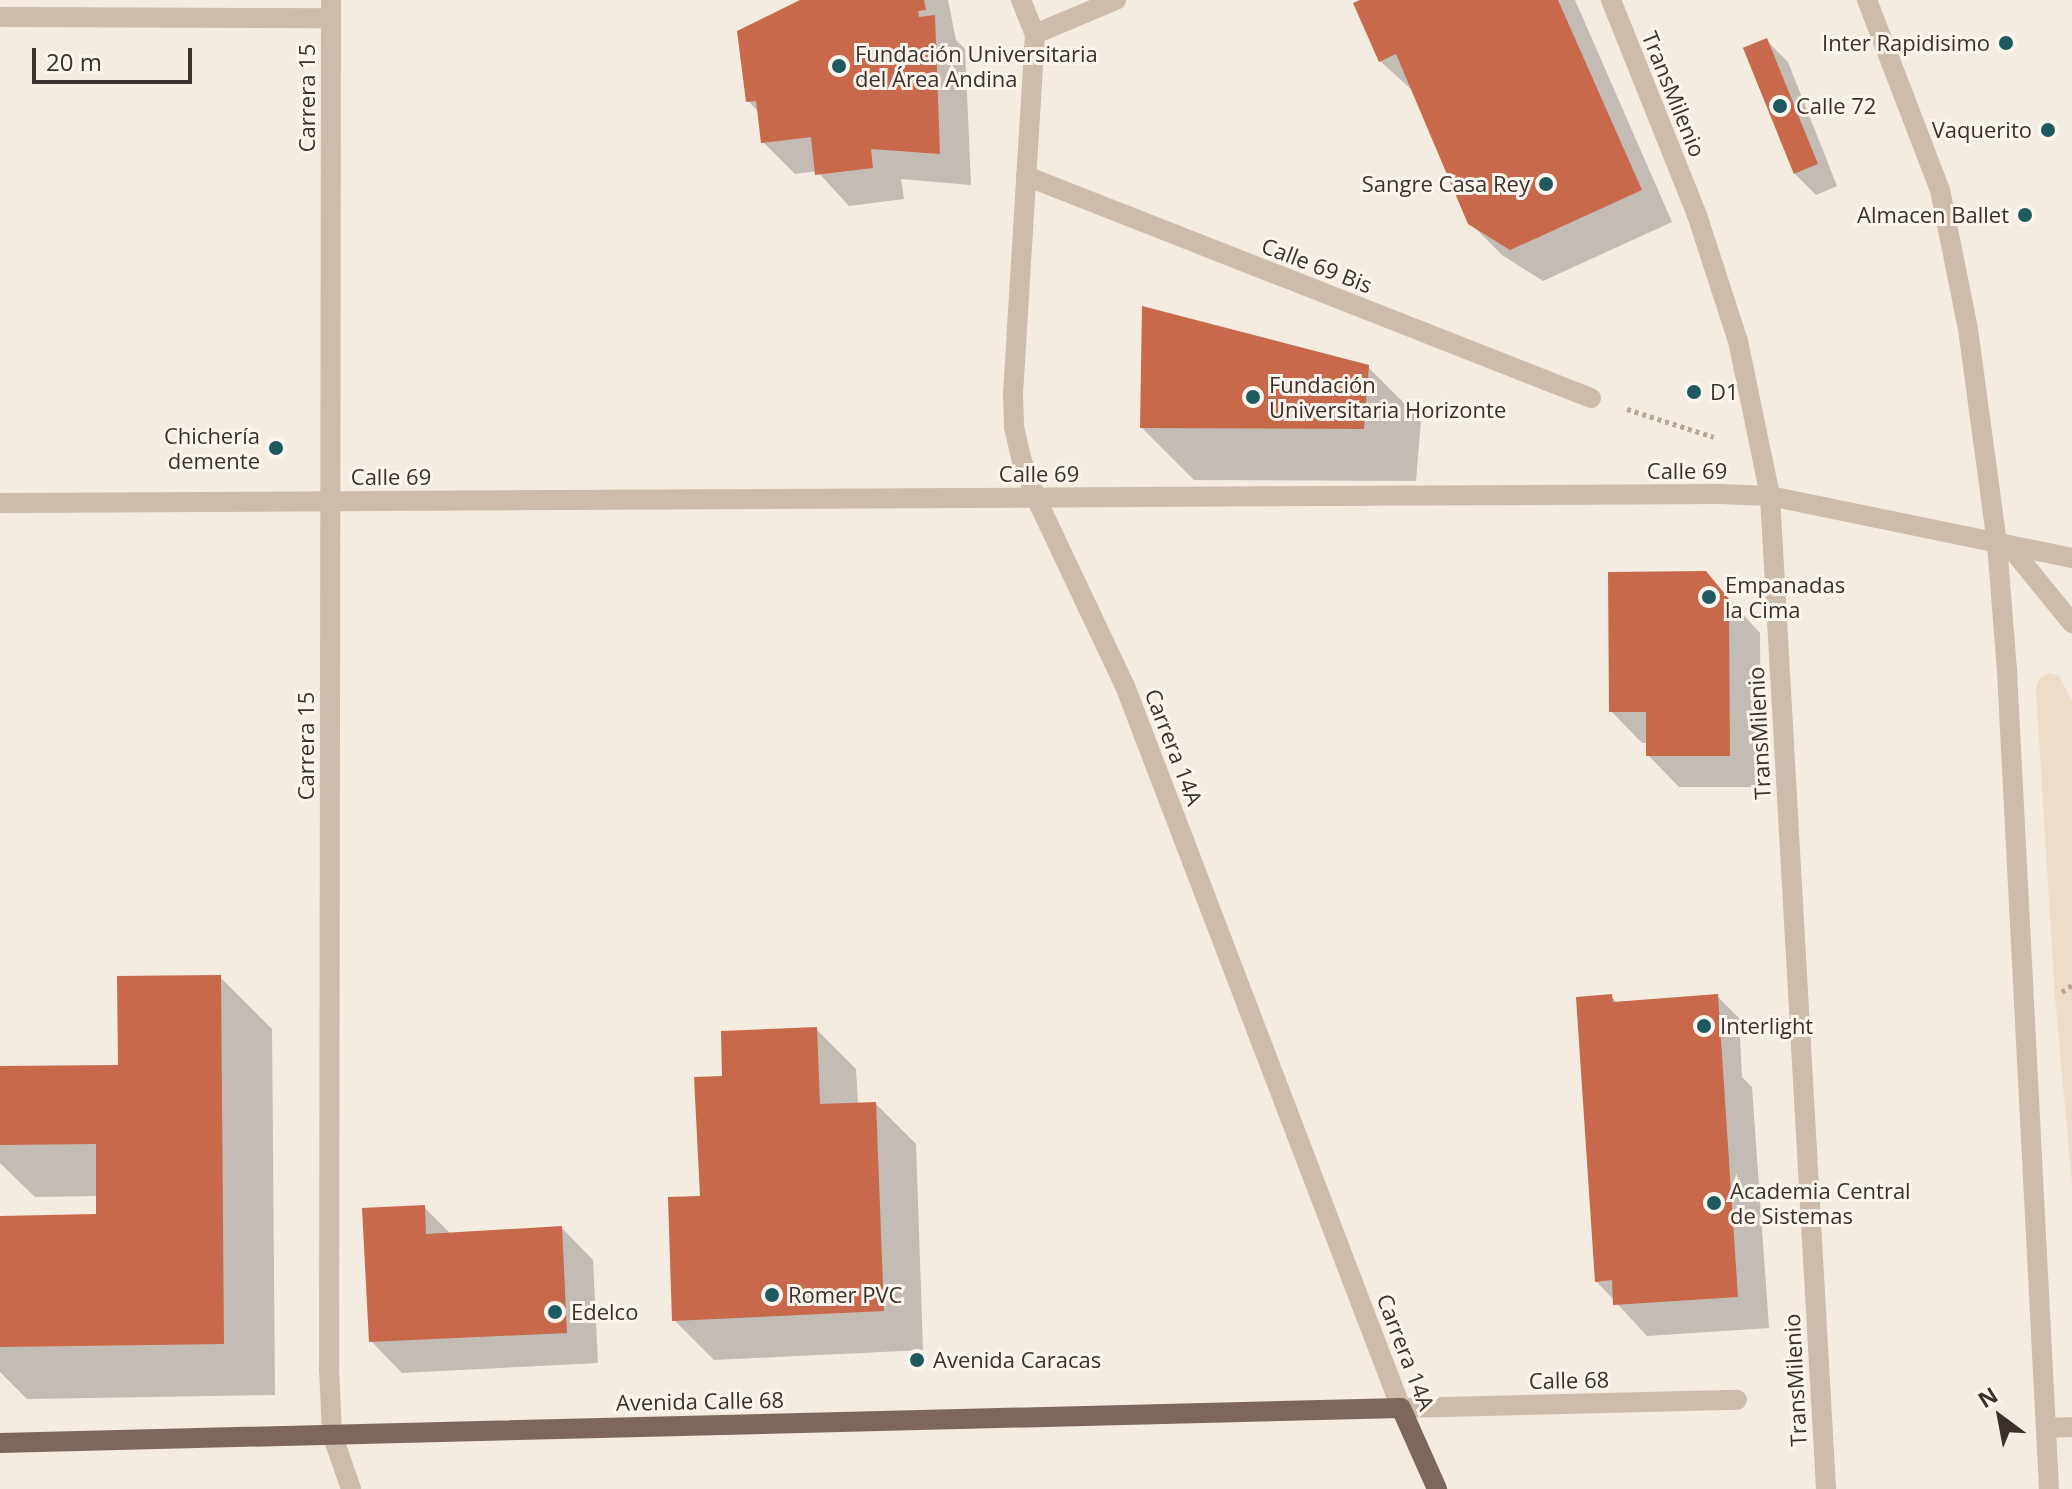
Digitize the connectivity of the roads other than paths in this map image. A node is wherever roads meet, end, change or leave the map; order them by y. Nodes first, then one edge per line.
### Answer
1 (1021, 0) edge
2 (1116, 0) edge
3 (1611, 0) edge
4 (1867, 0) edge
5 (331, 9) edge
6 (0, 17) edge
7 (1035, 34) junction
8 (1026, 176) junction
9 (1591, 398) road end
10 (1770, 496) junction
11 (1036, 498) junction
12 (331, 502) junction
13 (0, 503) edge
14 (2004, 546) junction
15 (2072, 558) edge
16 (2072, 623) edge
17 (1737, 1400) dead end
18 (1401, 1408) junction
19 (2072, 1427) edge
20 (2046, 1428) junction
21 (332, 1434) junction
22 (0, 1443) edge
23 (351, 1489) edge
24 (1437, 1489) edge
25 (1826, 1489) edge
26 (2049, 1489) edge

1 - 7 street, Carrera 14A
2 - 7 street
3 - 10 street, TransMilenio
4 - 14 street
5 - 6 street
5 - 12 street, Carrera 15
7 - 8 street, Carrera 14A
8 - 9 street, Calle 69 Bis
8 - 11 street, Carrera 14A
10 - 11 street, Calle 69
10 - 14 street, Calle 69
10 - 25 street, TransMilenio
11 - 12 street, Calle 69
11 - 18 street, Carrera 14A
12 - 13 street, Calle 69
12 - 21 street, Carrera 15
14 - 15 street, Calle 69
14 - 16 street
14 - 20 street
17 - 18 street, Calle 68
18 - 21 main road, Avenida Calle 68
18 - 24 main road, Carrera 14A
19 - 20 street
20 - 26 street
21 - 22 main road, Avenida Calle 68
21 - 23 street, Carrera 15

